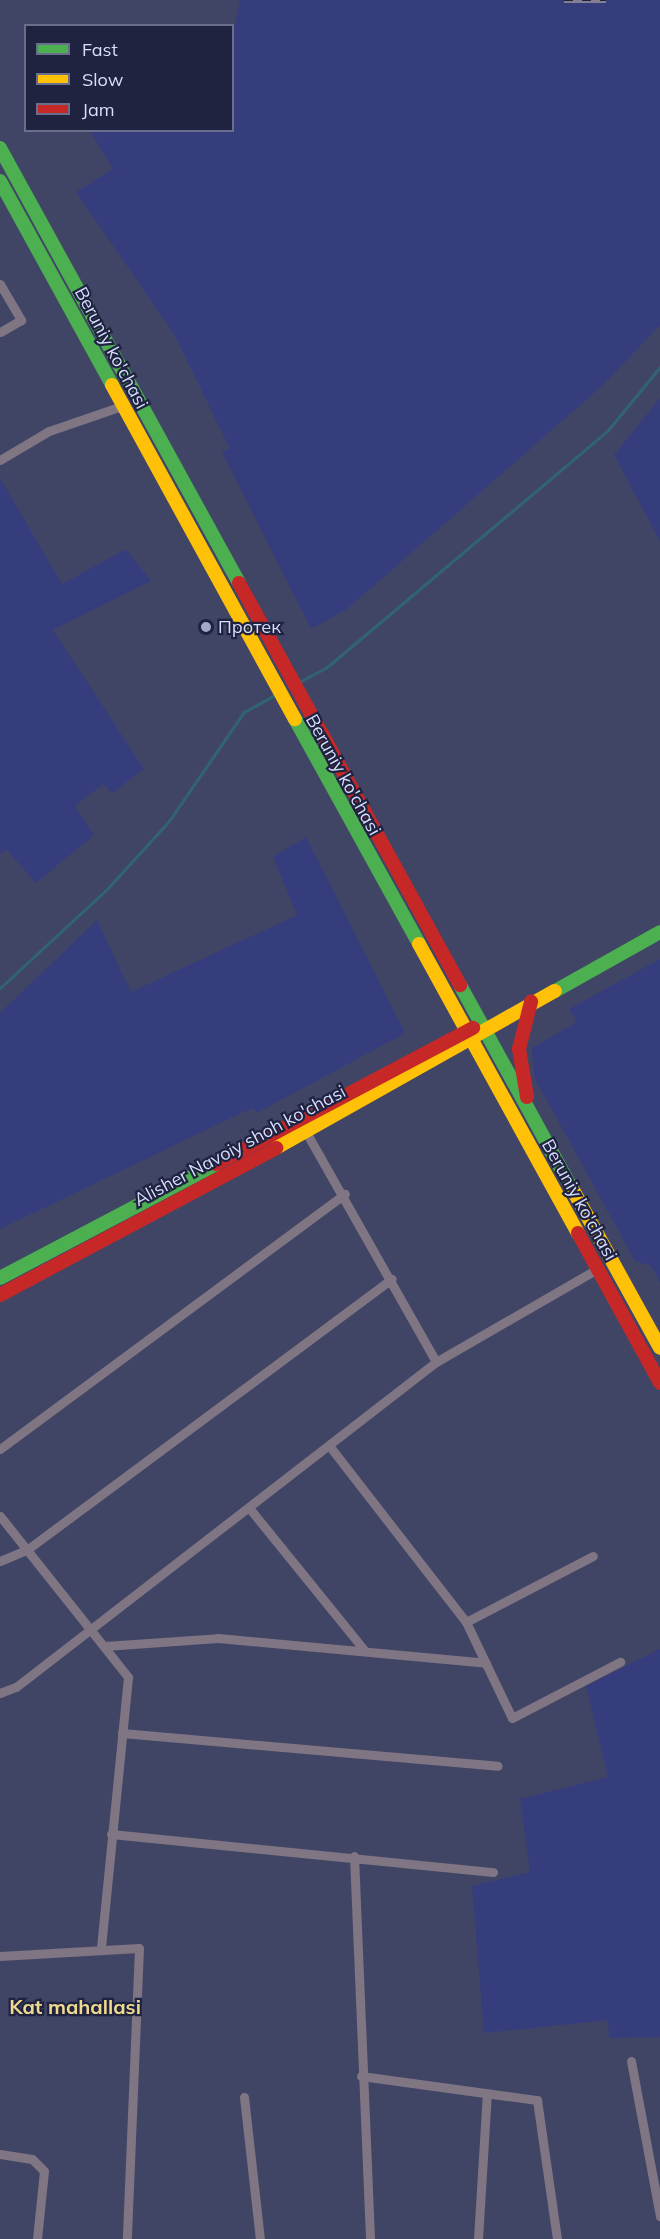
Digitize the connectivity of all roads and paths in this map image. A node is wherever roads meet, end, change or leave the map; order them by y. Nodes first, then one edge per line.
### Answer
1 (0, 148) edge
2 (0, 181) edge
3 (35, 212) junction
4 (21, 220) junction
5 (0, 284) edge
6 (0, 332) edge
7 (122, 406) junction
8 (0, 460) edge
9 (230, 570) junction
10 (215, 579) junction
11 (660, 932) edge
12 (531, 1002) junction
13 (486, 1027) junction
14 (468, 1036) junction
15 (530, 1110) junction
16 (306, 1132) junction
17 (345, 1194) junction
18 (597, 1269) junction
19 (0, 1278) edge
20 (392, 1280) junction
21 (0, 1295) edge
22 (660, 1348) edge
23 (436, 1362) junction
24 (660, 1383) edge
25 (331, 1448) junction
26 (0, 1449) edge
27 (250, 1509) junction
28 (0, 1516) edge
29 (28, 1549) junction
30 (593, 1556) dead end
31 (0, 1562) edge
32 (466, 1622) junction
33 (92, 1627) junction
34 (105, 1646) junction
35 (365, 1651) junction
36 (620, 1662) dead end
37 (486, 1664) junction
38 (0, 1693) edge
39 (122, 1733) junction
40 (498, 1766) dead end
41 (111, 1834) junction
42 (354, 1857) junction
43 (493, 1872) dead end
44 (102, 1947) junction
45 (0, 1956) edge
46 (631, 2061) dead end
47 (361, 2076) junction
48 (487, 2093) junction
49 (244, 2097) dead end
50 (0, 2154) edge
51 (660, 2216) edge
52 (37, 2239) edge
53 (127, 2239) edge
54 (260, 2239) edge
55 (370, 2239) edge
56 (478, 2239) edge
57 (557, 2239) edge

1 - 3 main road, Beruniy ko'chasi
2 - 4 main road, Beruniy ko'chasi
3 - 4 main road
3 - 9 main road, Beruniy ko'chasi
4 - 7 main road, Beruniy ko'chasi
5 - 6 street
7 - 8 street
7 - 10 main road, Beruniy ko'chasi
9 - 10 main road
9 - 13 main road, Beruniy ko'chasi
10 - 14 main road, Beruniy ko'chasi
11 - 12 main road, Alisher Navoiy shoh ko'chasi
12 - 13 main road, Alisher Navoiy shoh ko'chasi
12 - 15 main road
13 - 14 main road, Alisher Navoiy shoh ko'chasi
13 - 15 main road, Beruniy ko'chasi
14 - 16 main road, Alisher Navoiy shoh ko'chasi
14 - 18 main road, Beruniy ko'chasi
14 - 19 main road, Alisher Navoiy shoh ko'chasi
15 - 22 main road, Beruniy ko'chasi
16 - 17 street
16 - 21 main road, Alisher Navoiy shoh ko'chasi
17 - 20 street
17 - 26 street
18 - 23 street
18 - 24 main road, Beruniy ko'chasi
20 - 23 street
20 - 29 street
23 - 25 street
25 - 27 street
25 - 32 street
27 - 33 street
27 - 35 street
28 - 29 street
29 - 31 street
29 - 33 street
30 - 32 street
32 - 37 street
33 - 34 street
33 - 38 street
34 - 35 street
34 - 39 street
35 - 37 street
36 - 37 street
39 - 40 street
39 - 41 street
41 - 42 street
41 - 44 street
42 - 43 street
42 - 47 street
44 - 45 street
44 - 53 street
46 - 51 street
47 - 48 street
47 - 55 street
48 - 56 street
48 - 57 street
49 - 54 street
50 - 52 street

